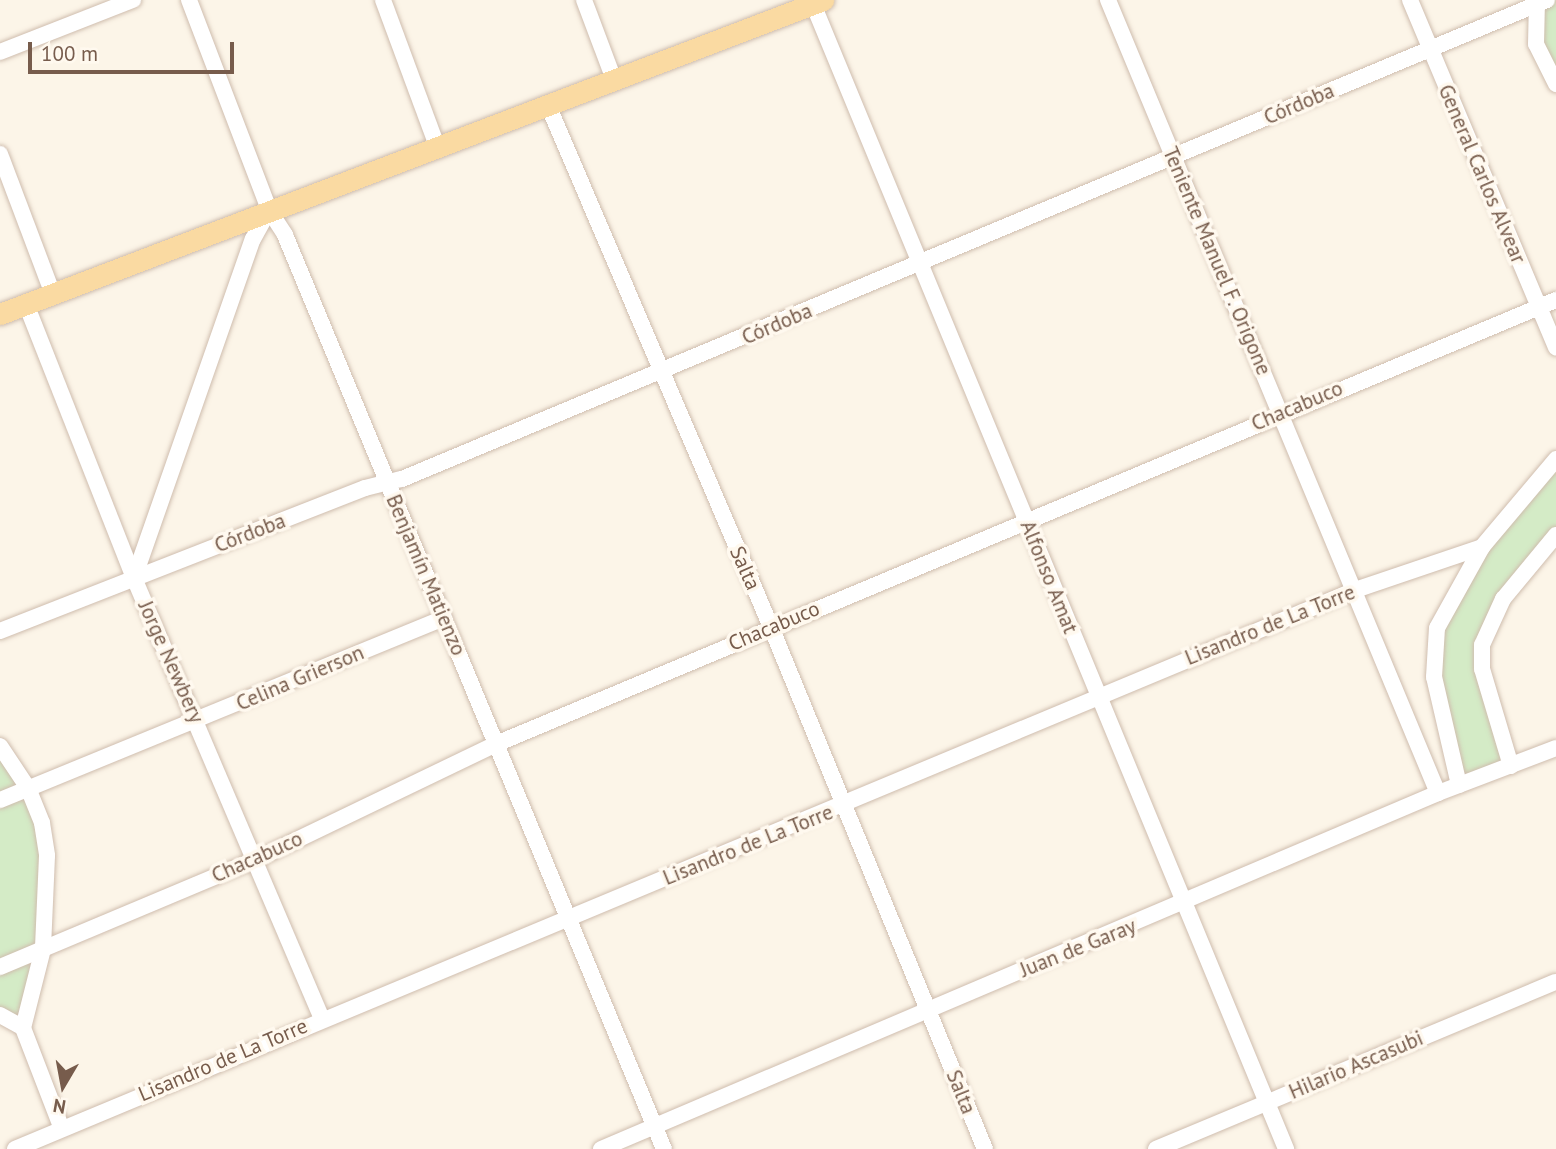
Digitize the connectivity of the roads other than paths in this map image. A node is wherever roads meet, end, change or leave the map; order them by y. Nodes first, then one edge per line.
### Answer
1 (133, 0) edge
2 (189, 0) edge
3 (383, 0) edge
4 (584, 0) edge
5 (1108, 0) edge
6 (1410, 0) edge
7 (818, 2) edge
8 (1540, 2) edge
9 (789, 6) edge
10 (1430, 49) junction
11 (0, 52) edge
12 (614, 80) junction
13 (1556, 85) edge
14 (548, 105) junction
15 (437, 146) junction
16 (0, 153) edge
17 (1174, 156) junction
18 (269, 210) junction
19 (920, 265) junction
20 (53, 294) junction
21 (1556, 300) edge
22 (26, 304) junction
23 (1538, 307) junction
24 (0, 314) edge
25 (1556, 348) edge
26 (660, 373) junction
27 (1281, 413) junction
28 (1556, 459) edge
29 (388, 483) junction
30 (1026, 522) junction
31 (1556, 535) edge
32 (1482, 547) junction
33 (134, 579) junction
34 (1355, 590) junction
35 (444, 618) junction
36 (771, 627) junction
37 (0, 631) edge
38 (1098, 696) junction
39 (197, 721) junction
40 (496, 744) junction
41 (0, 746) edge
42 (1556, 748) edge
43 (1511, 766) junction
44 (1459, 785) junction
45 (28, 788) junction
46 (1438, 793) junction
47 (0, 800) edge
48 (844, 806) junction
49 (255, 860) junction
50 (1182, 905) junction
51 (568, 919) junction
52 (43, 949) junction
53 (0, 967) edge
54 (1556, 982) edge
55 (927, 1010) junction
56 (0, 1015) edge
57 (322, 1018) junction
58 (23, 1028) junction
59 (1267, 1102) junction
60 (655, 1126) junction
61 (62, 1129) junction
62 (15, 1149) edge
63 (601, 1149) edge
64 (664, 1149) edge
65 (985, 1149) edge
66 (1156, 1149) edge
67 (1286, 1149) edge

1 - 11 street
2 - 18 street, Benjamín Matienzo
3 - 15 street
4 - 12 street
5 - 17 street, Teniente Manuel F. Origone
6 - 10 street, General Carlos Alvear
7 - 9 main road
7 - 19 street, Alfonso Amat
8 - 10 street, Córdoba
8 - 13 street
9 - 12 main road
10 - 17 street, Córdoba
10 - 23 street, General Carlos Alvear
12 - 14 main road
14 - 15 main road
14 - 26 street, Salta
15 - 18 main road
16 - 20 street
17 - 19 street, Córdoba
17 - 27 street, Teniente Manuel F. Origone
18 - 20 main road
18 - 29 street, Benjamín Matienzo
18 - 33 street
19 - 26 street, Córdoba
19 - 30 street, Alfonso Amat
20 - 22 main road
21 - 23 street, Chacabuco
22 - 24 main road
22 - 33 street, Jorge Newbery
23 - 25 street, General Carlos Alvear
23 - 27 street, Chacabuco
26 - 29 street, Córdoba
26 - 36 street, Salta
27 - 30 street, Chacabuco
27 - 34 street, Teniente Manuel F. Origone
28 - 32 street
29 - 33 street, Córdoba
29 - 35 street, Benjamín Matienzo
30 - 36 street, Chacabuco
30 - 38 street, Alfonso Amat
31 - 43 street
32 - 34 street, Lisandro de La Torre
32 - 44 street
33 - 37 street, Córdoba
33 - 39 street, Jorge Newbery
34 - 38 street, Lisandro de La Torre
34 - 46 street, Teniente Manuel F. Origone
35 - 39 street, Celina Grierson
35 - 40 street, Benjamín Matienzo
36 - 40 street, Chacabuco
36 - 48 street, Salta
38 - 48 street, Lisandro de La Torre
38 - 50 street, Alfonso Amat
39 - 45 street, Celina Grierson
39 - 49 street, Jorge Newbery
40 - 49 street, Chacabuco
40 - 51 street, Benjamín Matienzo
41 - 45 street
42 - 43 street, Juan de Garay
43 - 44 street, Juan de Garay
44 - 46 street, Juan de Garay
45 - 47 street, Celina Grierson
45 - 52 street
46 - 50 street, Juan de Garay
48 - 51 street, Lisandro de La Torre
48 - 55 street, Salta
49 - 52 street, Chacabuco
49 - 57 street, Jorge Newbery
50 - 55 street, Juan de Garay
50 - 59 street, Alfonso Amat
51 - 57 street, Lisandro de La Torre
51 - 60 street, Benjamín Matienzo
52 - 53 street, Chacabuco
52 - 58 street
54 - 59 street, Hilario Ascasubi
55 - 60 street, Juan de Garay
55 - 65 street, Salta
56 - 58 street
57 - 61 street, Lisandro de La Torre
58 - 61 street
59 - 66 street, Hilario Ascasubi
59 - 67 street, Alfonso Amat
60 - 63 street, Juan de Garay
60 - 64 street, Benjamín Matienzo
61 - 62 street, Lisandro de La Torre

